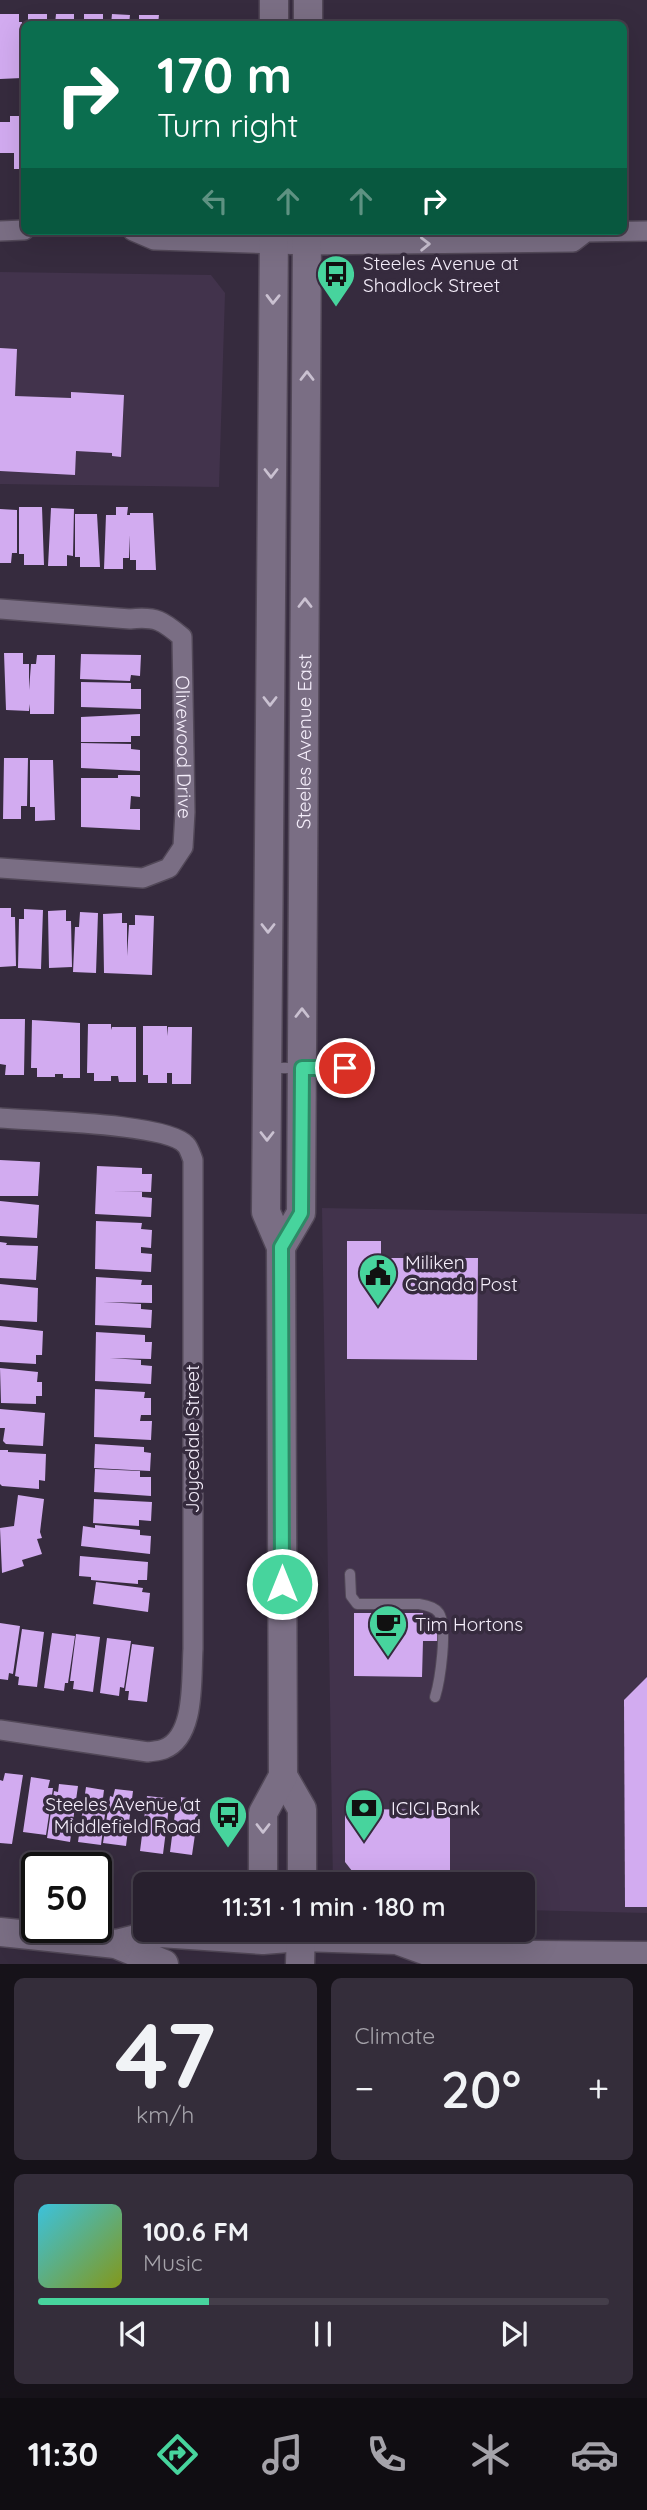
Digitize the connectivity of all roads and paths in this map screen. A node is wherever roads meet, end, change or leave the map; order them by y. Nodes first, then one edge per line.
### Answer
1 (274, 0) edge
2 (308, 0) edge
3 (274, 21) edge
4 (307, 21) edge
5 (21, 230) edge
6 (0, 231) edge
7 (627, 231) edge
8 (647, 231) edge
9 (142, 235) edge
10 (581, 235) edge
11 (273, 237) edge
12 (307, 238) edge
13 (0, 609) edge
14 (0, 869) edge
15 (267, 1068) junction
16 (302, 1068) junction
17 (345, 1068) dead end
18 (0, 1118) edge
19 (281, 1247) junction
20 (350, 1574) dead end
21 (435, 1697) dead end
22 (0, 1730) edge
23 (283, 1776) junction
24 (263, 1872) edge
25 (302, 1872) edge
26 (0, 1932) edge
27 (116, 1944) junction
28 (301, 1944) edge
29 (262, 1945) edge
30 (647, 1956) edge
31 (431, 1959) edge
32 (164, 1964) edge

1 - 3 main road
2 - 4 main road
5 - 6 street
7 - 8 street
9 - 11 street
12 -> 10 street
11 - 12 street
11 -> 15 main road, Steeles Avenue East
16 -> 12 main road, Steeles Avenue East
13 - 14 street, Olivewood Drive
15 - 16 lane
15 -> 19 main road, Steeles Avenue East
16 - 17 lane
16 - 19 main road, Steeles Avenue East
18 - 22 street, Joycedale Street
19 - 23 main road, Steeles Avenue East
20 - 21 lane
23 -> 24 main road, Steeles Avenue East
23 - 25 main road, Steeles Avenue East
26 - 27 main road
27 - 29 main road
27 - 32 main road
28 - 29 main road
28 - 31 main road
30 - 31 main road

